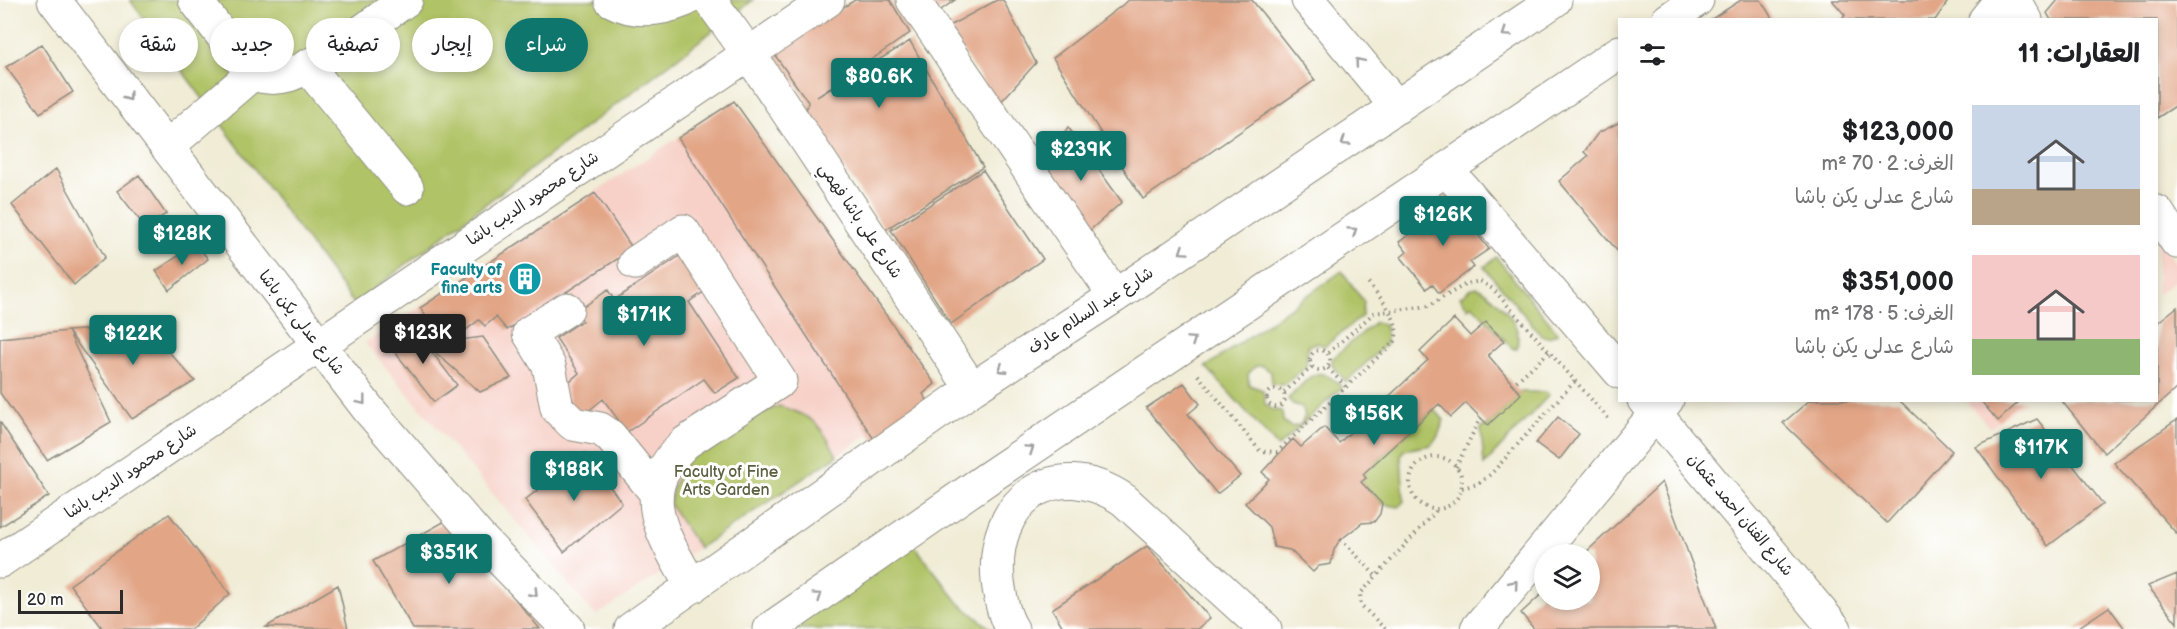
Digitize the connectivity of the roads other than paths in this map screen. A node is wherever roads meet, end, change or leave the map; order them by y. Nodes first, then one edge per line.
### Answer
1 (54, 0) edge
2 (195, 0) edge
3 (406, 0) edge
4 (611, 0) edge
5 (685, 0) edge
6 (710, 0) edge
7 (828, 0) edge
8 (913, 0) edge
9 (1308, 0) edge
10 (1555, 0) edge
11 (1697, 0) edge
12 (2001, 0) edge
13 (2013, 0) edge
14 (379, 18) edge
15 (1671, 18) edge
16 (1987, 18) edge
17 (2025, 18) edge
18 (1618, 53) edge
19 (749, 54) junction
20 (306, 66) edge
21 (312, 72) edge
22 (252, 74) junction
23 (1397, 107) junction
24 (166, 147) junction
25 (1446, 169) junction
26 (407, 188) dead end
27 (2158, 214) edge
28 (2177, 242) edge
29 (635, 263) dead end
30 (1115, 296) junction
31 (567, 309) dead end
32 (318, 344) junction
33 (1618, 370) edge
34 (972, 389) junction
35 (1656, 405) edge
36 (988, 478) junction
37 (656, 493) junction
38 (1016, 507) junction
39 (0, 561) edge
40 (692, 587) junction
41 (568, 629) edge
42 (631, 629) edge
43 (770, 629) edge
44 (1012, 629) edge
45 (1265, 629) edge
46 (1477, 629) edge
47 (1835, 629) edge

1 -> 24 street, شارع عدلى يكن باشا
2 - 22 street
3 - 14 street
4 - 5 street
6 - 19 street, شارع على باشا فهمي
7 - 19 street, شارع محمود الديب باشا
8 - 30 street
23 -> 9 street
10 -> 23 street, شارع عبد السلام عارف
11 - 15 street
12 - 16 street
13 - 17 street
18 - 25 street
19 - 32 street, شارع محمود الديب باشا
19 - 34 street, شارع على باشا فهمي
20 - 22 street
21 - 26 street
22 - 24 street
23 -> 30 street, شارع عبد السلام عارف
24 - 32 street, شارع عدلى يكن باشا
25 - 33 street
36 -> 25 street
27 - 28 street
29 - 37 street
30 -> 34 street, شارع عبد السلام عارف
31 - 37 street
32 - 39 street, شارع محمود الديب باشا
32 -> 41 street, شارع عدلى يكن باشا
34 - 40 street, شارع عبد السلام عارف
46 -> 35 street
35 - 47 street, شارع الفنان احمد عثمان
36 - 38 street
43 -> 36 street
37 - 40 street
38 - 44 street
38 - 45 street
40 - 42 street, شارع عبد السلام عارف

